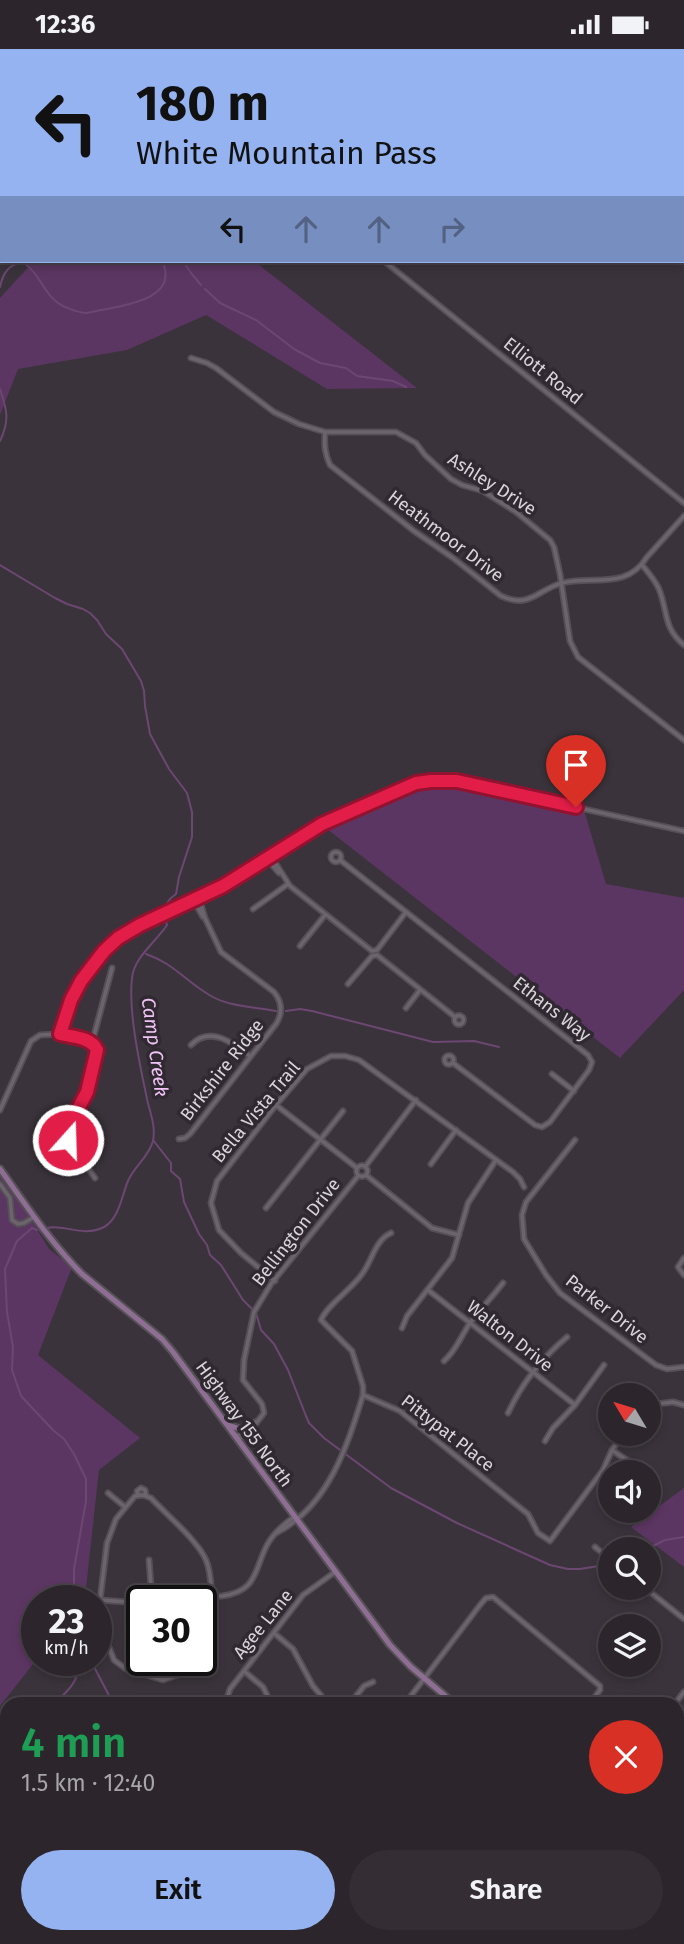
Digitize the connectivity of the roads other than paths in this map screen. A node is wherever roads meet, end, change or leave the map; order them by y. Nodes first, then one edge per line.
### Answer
1 (386, 263) edge
2 (191, 358) dead end
3 (325, 432) junction
4 (684, 503) edge
5 (684, 516) edge
6 (642, 565) junction
7 (560, 583) junction
8 (684, 645) edge
9 (684, 740) edge
10 (684, 831) edge
11 (269, 857) junction
12 (340, 860) dead end
13 (288, 884) junction
14 (196, 899) junction
15 (253, 909) dead end
16 (406, 912) junction
17 (325, 915) junction
18 (300, 946) dead end
19 (374, 953) junction
20 (112, 968) dead end
21 (348, 984) dead end
22 (421, 990) junction
23 (406, 1008) dead end
24 (455, 1017) dead end
25 (60, 1034) junction
26 (92, 1043) junction
27 (191, 1045) dead end
28 (251, 1056) junction
29 (453, 1063) dead end
30 (552, 1074) dead end
31 (574, 1091) junction
32 (416, 1100) junction
33 (276, 1105) junction
34 (0, 1110) edge
35 (343, 1111) dead end
36 (69, 1129) junction
37 (456, 1131) junction
38 (320, 1138) junction
39 (179, 1139) dead end
40 (68, 1140) junction
41 (575, 1140) dead end
42 (496, 1160) junction
43 (431, 1164) dead end
44 (365, 1167) junction
45 (357, 1168) junction
46 (0, 1169) edge
47 (358, 1175) junction
48 (366, 1175) junction
49 (95, 1178) dead end
50 (0, 1184) edge
51 (524, 1187) dead end
52 (266, 1208) dead end
53 (34, 1217) junction
54 (391, 1233) dead end
55 (459, 1235) junction
56 (684, 1258) edge
57 (684, 1275) edge
58 (275, 1281) junction
59 (503, 1283) dead end
60 (428, 1290) junction
61 (470, 1323) junction
62 (402, 1328) dead end
63 (567, 1337) dead end
64 (444, 1361) dead end
65 (604, 1365) dead end
66 (684, 1367) edge
67 (533, 1372) junction
68 (363, 1395) junction
69 (662, 1403) edge
70 (575, 1405) junction
71 (684, 1405) edge
72 (508, 1413) dead end
73 (257, 1421) junction
74 (226, 1424) junction
75 (248, 1427) junction
76 (237, 1439) junction
77 (545, 1441) dead end
78 (615, 1446) edge
79 (612, 1450) junction
80 (628, 1460) edge
81 (108, 1493) dead end
82 (125, 1507) junction
83 (295, 1519) junction
84 (595, 1547) dead end
85 (598, 1549) edge
86 (149, 1560) dead end
87 (335, 1572) junction
88 (102, 1585) edge
89 (151, 1585) edge
90 (211, 1585) edge
91 (217, 1596) edge
92 (660, 1600) edge
93 (684, 1619) edge
94 (274, 1633) junction
95 (112, 1655) edge
96 (126, 1668) edge
97 (244, 1671) junction
98 (148, 1676) edge
99 (174, 1676) edge
100 (425, 1678) junction
101 (373, 1682) dead end
102 (228, 1697) edge
103 (268, 1697) edge
104 (322, 1697) edge
105 (355, 1697) edge
106 (410, 1697) edge
107 (446, 1697) edge
108 (595, 1697) edge

1 - 4 street, Elliott Road
2 - 3 street, Ashley Drive
3 - 7 street, Ashley Drive
3 - 7 street, Heathmoor Drive
5 - 6 street, Heathmoor Drive
6 - 7 street, Heathmoor Drive
6 - 8 street
7 - 9 street, Ashley Drive
10 - 11 street
11 - 13 street
11 - 14 street
12 - 16 street, Ethans Way
13 - 15 street
13 - 17 street
14 - 25 street
14 - 28 street, Birkshire Ridge
16 - 19 street
16 - 31 street, Ethans Way
17 - 18 street
17 - 19 street
19 - 21 street
19 - 22 street
20 - 26 street
22 - 23 street
22 - 24 street
25 - 26 street
25 - 34 street
26 - 36 street
27 - 28 street
28 - 39 street, Birkshire Ridge
29 - 31 street, Ethans Way
30 - 31 street
32 - 33 street, Bella Vista Trail
32 - 37 street, Bella Vista Trail
32 - 44 street
33 - 38 street
33 - 58 street, Bella Vista Trail
35 - 38 street
36 - 40 street
36 - 40 street
37 - 42 street, Bella Vista Trail
37 - 43 street
38 - 45 street
38 - 52 street
40 - 49 street
41 - 66 street, Parker Drive
42 - 51 street, Bella Vista Trail
42 - 55 street
44 - 45 street
44 - 48 street
45 - 47 street
46 - 53 main road, Highway 155 North
47 - 48 street
47 - 58 street, Bellington Drive
48 - 55 street
50 - 53 street
53 - 74 main road, Highway 155 North
54 - 68 street
55 - 60 street
56 - 57 street
58 - 73 street, Bellington Drive
59 - 61 street
60 - 61 street, Walton Drive
60 - 62 street
61 - 64 street
61 - 67 street, Walton Drive
63 - 67 street
65 - 70 street
67 - 70 street, Walton Drive
67 - 72 street
68 - 79 street, Pittypat Place
68 - 83 street
69 - 71 street
70 - 77 street
73 - 75 street
73 - 76 street
74 - 75 main road
74 - 76 main road, Highway 155 North
75 - 76 street
76 - 83 main road, Highway 155 North
78 - 79 street
79 - 80 street
81 - 82 street
82 - 88 street
82 - 90 street
83 - 87 main road, Highway 155 North
83 - 91 street
84 - 85 street
86 - 89 street
87 - 94 street, Agee Lane
87 - 100 main road, Highway 155 North
92 - 93 street
94 - 97 street, Agee Lane
94 - 104 street
95 - 96 street
97 - 102 street, Agee Lane
97 - 103 street
98 - 99 street
100 - 106 street
100 - 107 main road, Highway 155 North
100 - 108 street
101 - 105 street

